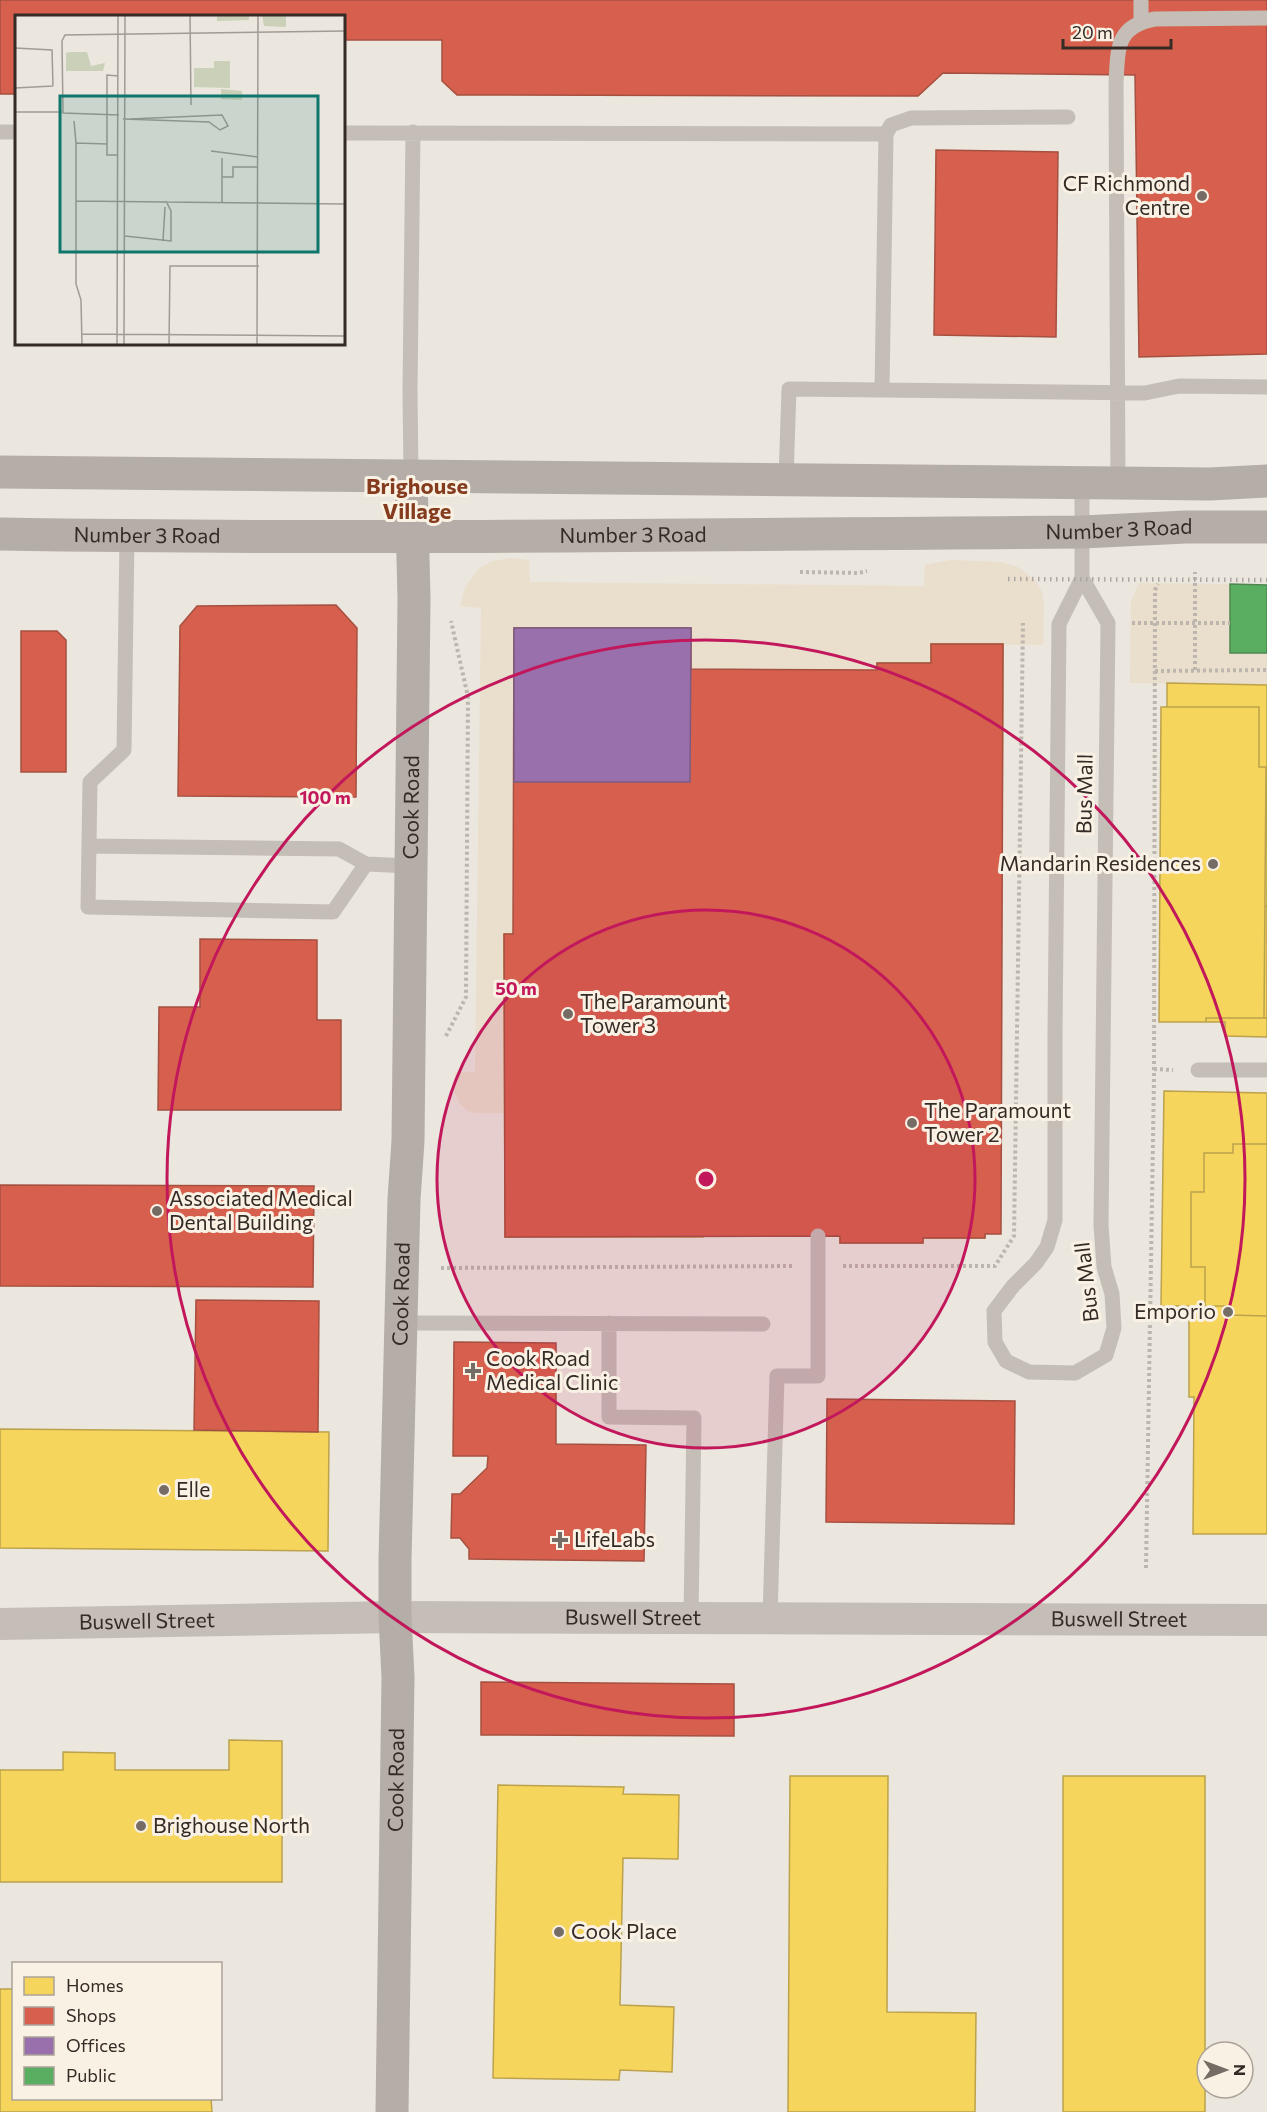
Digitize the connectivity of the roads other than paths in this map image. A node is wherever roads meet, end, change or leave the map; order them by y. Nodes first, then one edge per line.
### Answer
1 (1142, 0) edge
2 (1267, 18) edge
3 (1142, 21) junction
4 (1068, 117) dead end
5 (413, 132) junction
6 (345, 133) edge
7 (886, 134) junction
8 (1267, 387) edge
9 (882, 390) junction
10 (1117, 393) junction
11 (0, 472) edge
12 (411, 476) junction
13 (786, 480) junction
14 (1267, 482) edge
15 (1082, 483) junction
16 (1118, 483) junction
17 (1267, 527) edge
18 (1082, 532) junction
19 (0, 534) edge
20 (127, 536) junction
21 (412, 536) junction
22 (1082, 578) junction
23 (90, 846) junction
24 (366, 864) junction
25 (410, 866) junction
26 (1198, 1070) dead end
27 (1267, 1070) edge
28 (818, 1236) dead end
29 (400, 1323) junction
30 (609, 1323) junction
31 (763, 1324) dead end
32 (394, 1617) junction
33 (691, 1618) junction
34 (770, 1618) junction
35 (1267, 1620) edge
36 (0, 1624) edge
37 (392, 2112) edge

1 - 3 lane
2 - 3 lane
3 - 10 lane
4 - 7 lane
5 - 6 lane
5 - 7 lane
5 - 12 lane
7 - 9 lane
8 - 10 lane
9 - 10 lane
9 - 13 lane
10 - 16 lane
11 - 12 main road, Number 3 Road
12 - 13 main road, Number 3 Road
12 - 21 main road, Cook Road
13 - 15 main road, Number 3 Road
14 - 16 main road, Number 3 Road
15 - 16 main road, Number 3 Road
15 - 18 lane, Bus Mall
17 - 18 main road, Number 3 Road
18 - 21 main road, Number 3 Road
18 - 22 lane, Bus Mall
19 - 20 main road, Number 3 Road
20 - 21 main road, Number 3 Road
20 - 23 lane
21 - 25 main road, Cook Road
22 - 22 lane, Bus Mall
23 - 24 lane
23 - 24 lane
24 - 25 lane
25 - 29 main road, Cook Road
26 - 27 lane
28 - 34 lane
29 - 30 lane
29 - 32 main road, Cook Road
30 - 31 lane
30 - 33 lane
32 - 33 street, Buswell Street
32 - 36 street, Buswell Street
32 - 37 main road, Cook Road
33 - 34 street, Buswell Street
34 - 35 street, Buswell Street

